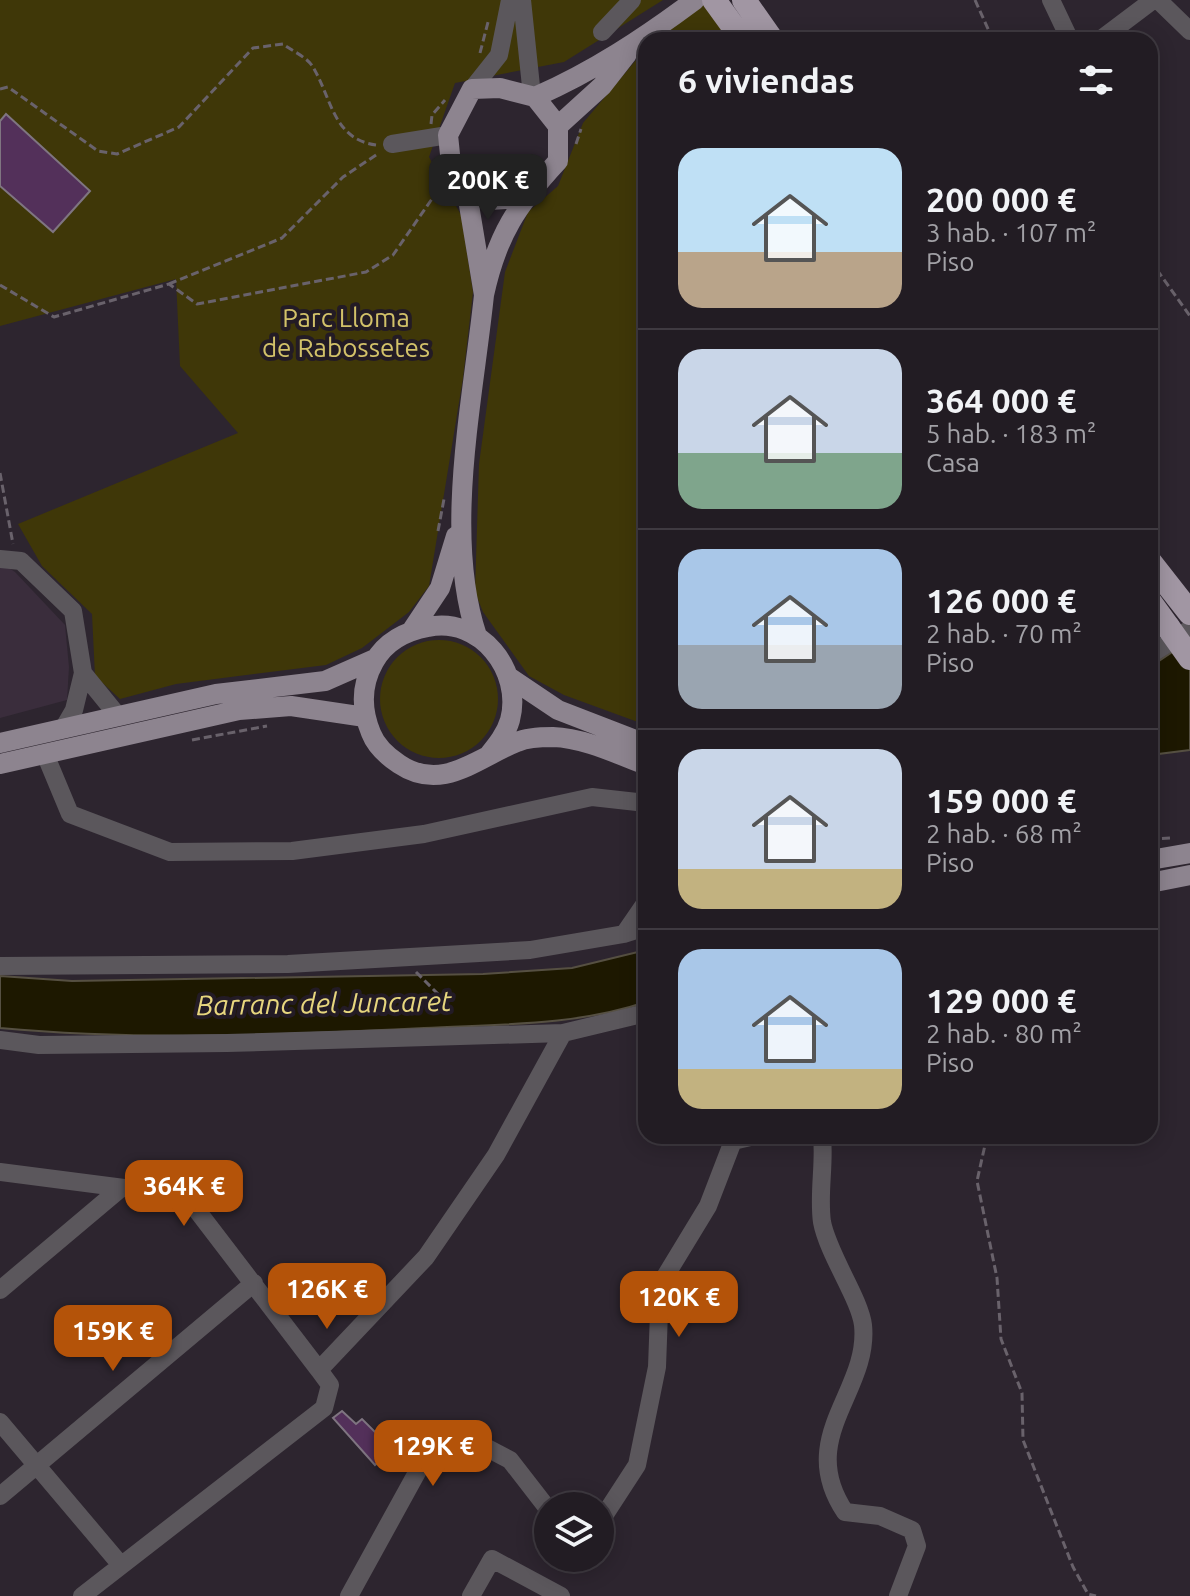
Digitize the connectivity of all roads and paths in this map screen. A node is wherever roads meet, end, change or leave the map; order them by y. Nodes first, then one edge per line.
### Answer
1 (510, 0) edge
2 (522, 0) edge
3 (632, 0) edge
4 (695, 0) edge
5 (714, 0) edge
6 (744, 0) edge
7 (975, 0) edge
8 (1051, 0) edge
9 (1156, 0) edge
10 (490, 13) dead end
11 (1190, 31) edge
12 (602, 32) dead end
13 (651, 32) edge
14 (737, 32) edge
15 (766, 32) edge
16 (989, 32) edge
17 (1066, 32) edge
18 (1111, 32) edge
19 (638, 42) edge
20 (635, 44) junction
21 (486, 55) junction
22 (0, 89) edge
23 (472, 89) junction
24 (450, 95) dead end
25 (534, 96) junction
26 (583, 123) dead end
27 (558, 126) junction
28 (438, 137) junction
29 (392, 144) junction
30 (574, 151) dead end
31 (438, 172) dead end
32 (444, 182) junction
33 (458, 190) junction
34 (523, 198) junction
35 (1158, 271) edge
36 (169, 284) junction
37 (0, 285) edge
38 (484, 295) junction
39 (1190, 316) edge
40 (0, 473) edge
41 (444, 497) dead end
42 (460, 524) junction
43 (437, 541) dead end
44 (0, 559) edge
45 (21, 561) junction
46 (1158, 572) edge
47 (1158, 609) edge
48 (1190, 613) edge
49 (1179, 628) edge
50 (412, 630) junction
51 (477, 636) junction
52 (1158, 648) edge
53 (1190, 658) edge
54 (375, 659) junction
55 (83, 673) junction
56 (509, 677) junction
57 (118, 716) junction
58 (365, 717) junction
59 (275, 725) dead end
60 (63, 729) junction
61 (184, 741) dead end
62 (638, 741) edge
63 (0, 743) edge
64 (45, 754) junction
65 (488, 756) junction
66 (638, 762) edge
67 (0, 764) edge
68 (638, 802) edge
69 (1190, 853) edge
70 (1158, 859) edge
71 (1190, 875) edge
72 (1158, 881) edge
73 (638, 914) edge
74 (638, 930) edge
75 (624, 934) junction
76 (0, 966) edge
77 (403, 972) dead end
78 (444, 1000) dead end
79 (638, 1015) edge
80 (563, 1033) junction
81 (0, 1040) edge
82 (732, 1144) edge
83 (822, 1144) edge
84 (985, 1144) edge
85 (0, 1172) edge
86 (121, 1188) junction
87 (254, 1283) junction
88 (0, 1290) edge
89 (319, 1370) junction
90 (0, 1422) edge
91 (35, 1465) junction
92 (535, 1492) edge
93 (0, 1496) edge
94 (614, 1500) edge
95 (120, 1564) junction
96 (82, 1596) edge
97 (349, 1596) edge
98 (471, 1596) edge
99 (561, 1596) edge
100 (898, 1596) edge
101 (1096, 1596) edge

1 - 21 street
2 - 25 street
3 - 12 street
4 - 13 main road
5 - 14 highway
6 - 15 highway
7 - 16 path
8 - 17 street
9 - 11 street
9 - 18 street
10 - 21 path
19 - 20 main road
20 - 25 main road
20 - 27 main road
21 - 23 street
22 - 29 path
23 - 25 main road
23 - 28 main road
24 - 28 path
25 - 27 main road
26 - 30 path
27 - 34 main road
28 - 29 street
28 - 33 main road
29 - 36 path
31 - 32 path
32 - 33 path
32 - 36 path
33 - 34 main road
33 - 38 main road
34 - 38 main road
35 - 39 path
36 - 37 path
38 - 42 main road
40 - 45 path
41 - 43 path
42 - 50 main road
42 - 51 main road
44 - 45 street
45 - 55 street
46 - 48 highway
47 - 49 highway
49 - 52 street
49 - 53 highway, bridge
50 - 51 main road
50 - 54 main road
51 - 56 main road
54 - 57 main road
54 - 58 main road
55 - 57 street
55 - 60 street
56 - 62 main road
56 - 65 main road
57 - 60 main road
58 - 64 main road
58 - 65 main road
59 - 61 path
60 - 63 main road
64 - 67 main road
64 - 68 street
65 - 66 main road
69 - 70 main road
71 - 72 main road
73 - 75 street
74 - 75 street
75 - 76 street
77 - 78 path
79 - 80 street
80 - 81 street
80 - 89 street
82 - 94 street
83 - 100 street
84 - 101 path
85 - 86 street
86 - 87 street
86 - 88 street
87 - 89 street
87 - 91 street
89 - 95 street
90 - 91 street
91 - 93 street
91 - 95 street
92 - 97 street
95 - 96 street
98 - 99 street

